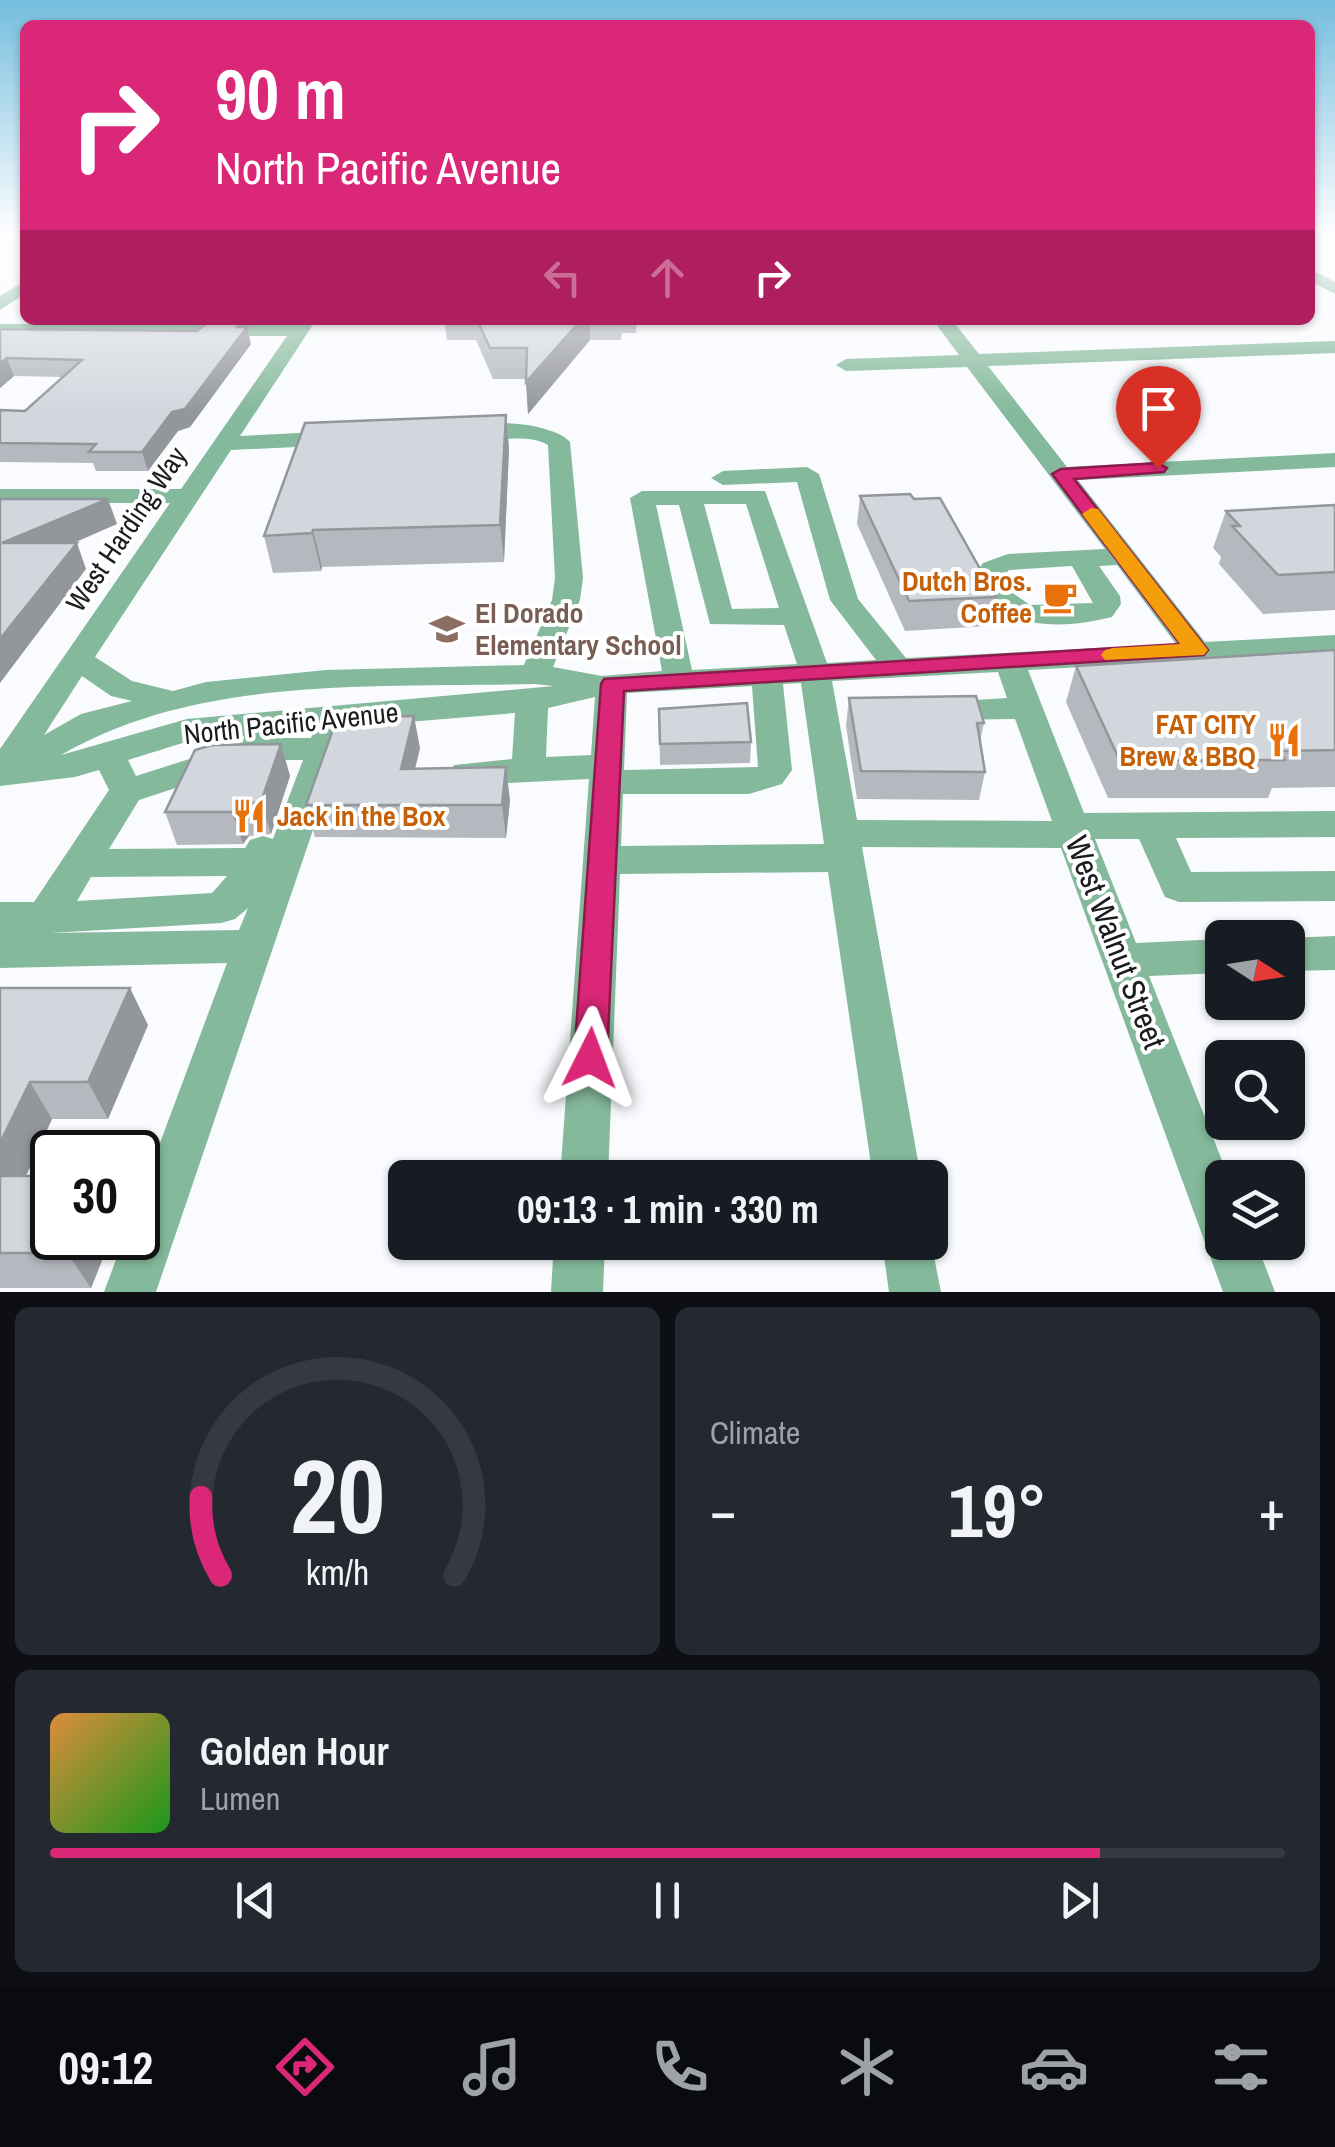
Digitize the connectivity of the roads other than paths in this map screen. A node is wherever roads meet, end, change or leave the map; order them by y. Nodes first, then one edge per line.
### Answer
1 (304, 325) edge
2 (946, 325) edge
3 (0, 330) edge
4 (1335, 347) edge
5 (974, 361) junction
6 (846, 365) dead end
7 (453, 434) edge
8 (360, 436) edge
9 (222, 444) junction
10 (1335, 460) edge
11 (1061, 474) junction
12 (0, 496) edge
13 (187, 496) junction
14 (690, 497) junction
15 (642, 498) junction
16 (1125, 557) junction
17 (1081, 559) junction
18 (796, 616) junction
19 (720, 618) junction
20 (664, 622) junction
21 (1335, 644) edge
22 (1196, 650) junction
23 (78, 659) junction
24 (1009, 661) junction
25 (898, 668) junction
26 (766, 676) junction
27 (678, 680) junction
28 (612, 684) junction
29 (534, 688) junction
30 (831, 699) junction
31 (174, 701) junction
32 (1026, 708) junction
33 (914, 710) edge
34 (260, 736) junction
35 (313, 747) junction
36 (108, 755) junction
37 (528, 770) junction
38 (447, 774) edge
39 (607, 774) junction
40 (0, 775) edge
41 (127, 791) junction
42 (1335, 824) edge
43 (1152, 826) junction
44 (1073, 830) junction
45 (842, 846) junction
46 (602, 860) junction
47 (80, 862) junction
48 (1335, 886) edge
49 (0, 918) edge
50 (45, 918) junction
51 (254, 946) junction
52 (0, 951) edge
53 (1335, 953) edge
54 (1305, 954) edge
55 (1205, 957) edge
56 (1122, 960) junction
57 (585, 1160) edge
58 (894, 1160) edge
59 (1205, 1178) edge
60 (579, 1260) edge
61 (910, 1260) edge
62 (1237, 1260) edge
63 (130, 1292) edge
64 (577, 1292) edge
65 (916, 1292) edge
66 (1249, 1292) edge

1 - 3 street
1 - 9 street, West Harding Way
2 - 5 street
4 - 5 street
5 - 6 street
5 - 11 street
7 - 29 street
8 - 9 street
9 - 13 street, West Harding Way
10 - 11 street
11 - 16 street
12 - 13 street
13 - 23 street, West Harding Way
14 - 15 street
14 - 18 street
14 - 19 street
15 - 20 street
15 - 25 street
16 - 17 street
16 - 22 street
17 - 17 street
18 - 19 street
18 - 30 street
19 - 20 street
20 - 27 street
21 - 22 street, North Pacific Avenue
22 - 24 street, North Pacific Avenue
23 - 31 street
23 - 40 street, West Harding Way
24 - 25 street, North Pacific Avenue
24 - 32 street, West Walnut Street
25 - 30 street, North Pacific Avenue
26 - 27 street, North Pacific Avenue
26 - 30 street, North Pacific Avenue
26 - 39 street
27 - 28 street, North Pacific Avenue
28 - 29 street, North Pacific Avenue
28 - 39 street
29 - 31 street, North Pacific Avenue
29 - 35 street, North Pacific Avenue
29 - 37 street
30 - 45 street
31 - 40 street, North Pacific Avenue
32 - 33 street
32 - 44 street, West Walnut Street
34 - 35 street
34 - 35 street, North Pacific Avenue
34 - 36 street, North Pacific Avenue
34 - 41 street
35 - 51 street
36 - 40 street, North Pacific Avenue
36 - 41 street
37 - 38 street
37 - 39 street
39 - 46 street
41 - 47 street
42 - 43 street
43 - 44 street
43 - 48 street
44 - 45 street
44 - 56 street, West Walnut Street
45 - 46 street
45 - 58 street
46 - 57 street
47 - 50 street
47 - 50 street
49 - 50 street
51 - 52 street
51 - 63 street
53 - 54 street
55 - 56 street
56 - 59 street, West Walnut Street
60 - 64 street
61 - 65 street
62 - 66 street

